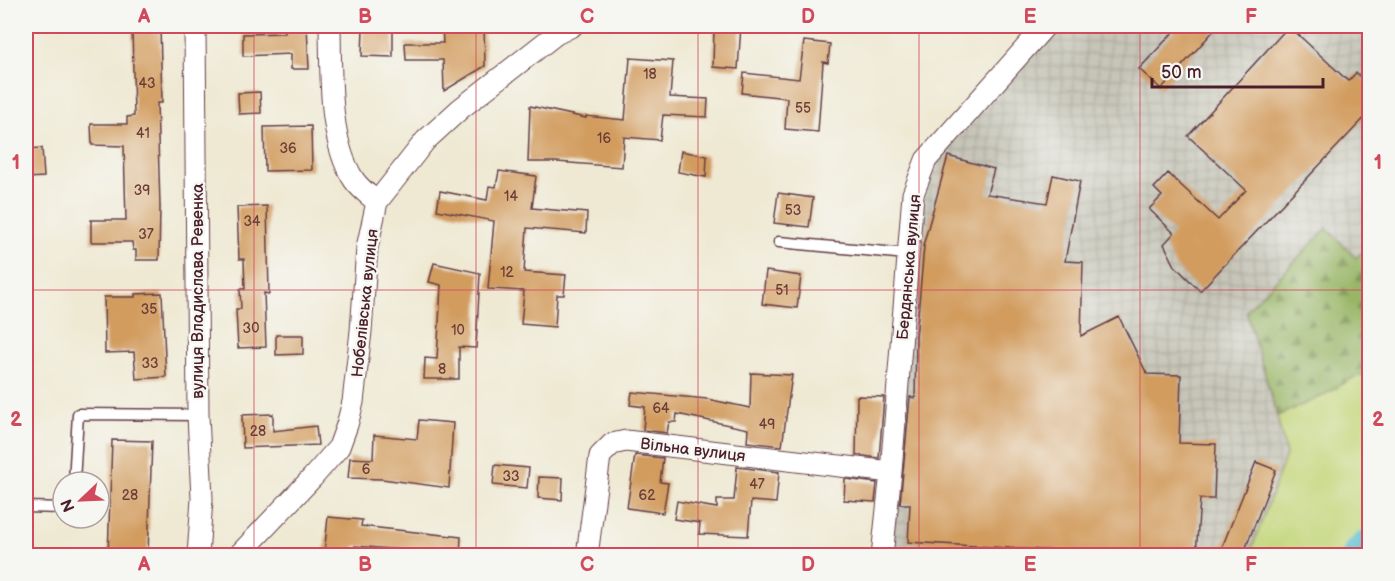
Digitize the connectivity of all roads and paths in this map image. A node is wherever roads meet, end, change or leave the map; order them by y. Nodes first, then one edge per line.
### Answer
1 (195, 26) edge
2 (330, 26) edge
3 (1045, 26) edge
4 (561, 28) edge
5 (377, 202) junction
6 (779, 242) dead end
7 (907, 254) junction
8 (198, 415) junction
9 (75, 470) edge
10 (891, 472) junction
11 (26, 507) edge
12 (51, 508) edge
13 (198, 555) edge
14 (238, 555) edge
15 (587, 555) edge
16 (882, 555) edge

1 - 8 street, вулиця Владислава Ревенка
2 - 5 street
3 - 7 street, Бердянська вулиця
4 - 5 street, Нобелівська вулиця
5 - 14 street, Нобелівська вулиця
6 - 7 lane
7 - 10 street, Бердянська вулиця
8 - 9 lane
8 - 13 street, вулиця Владислава Ревенка
10 - 15 street, Вільна вулиця
10 - 16 street, Бердянська вулиця
11 - 12 lane

